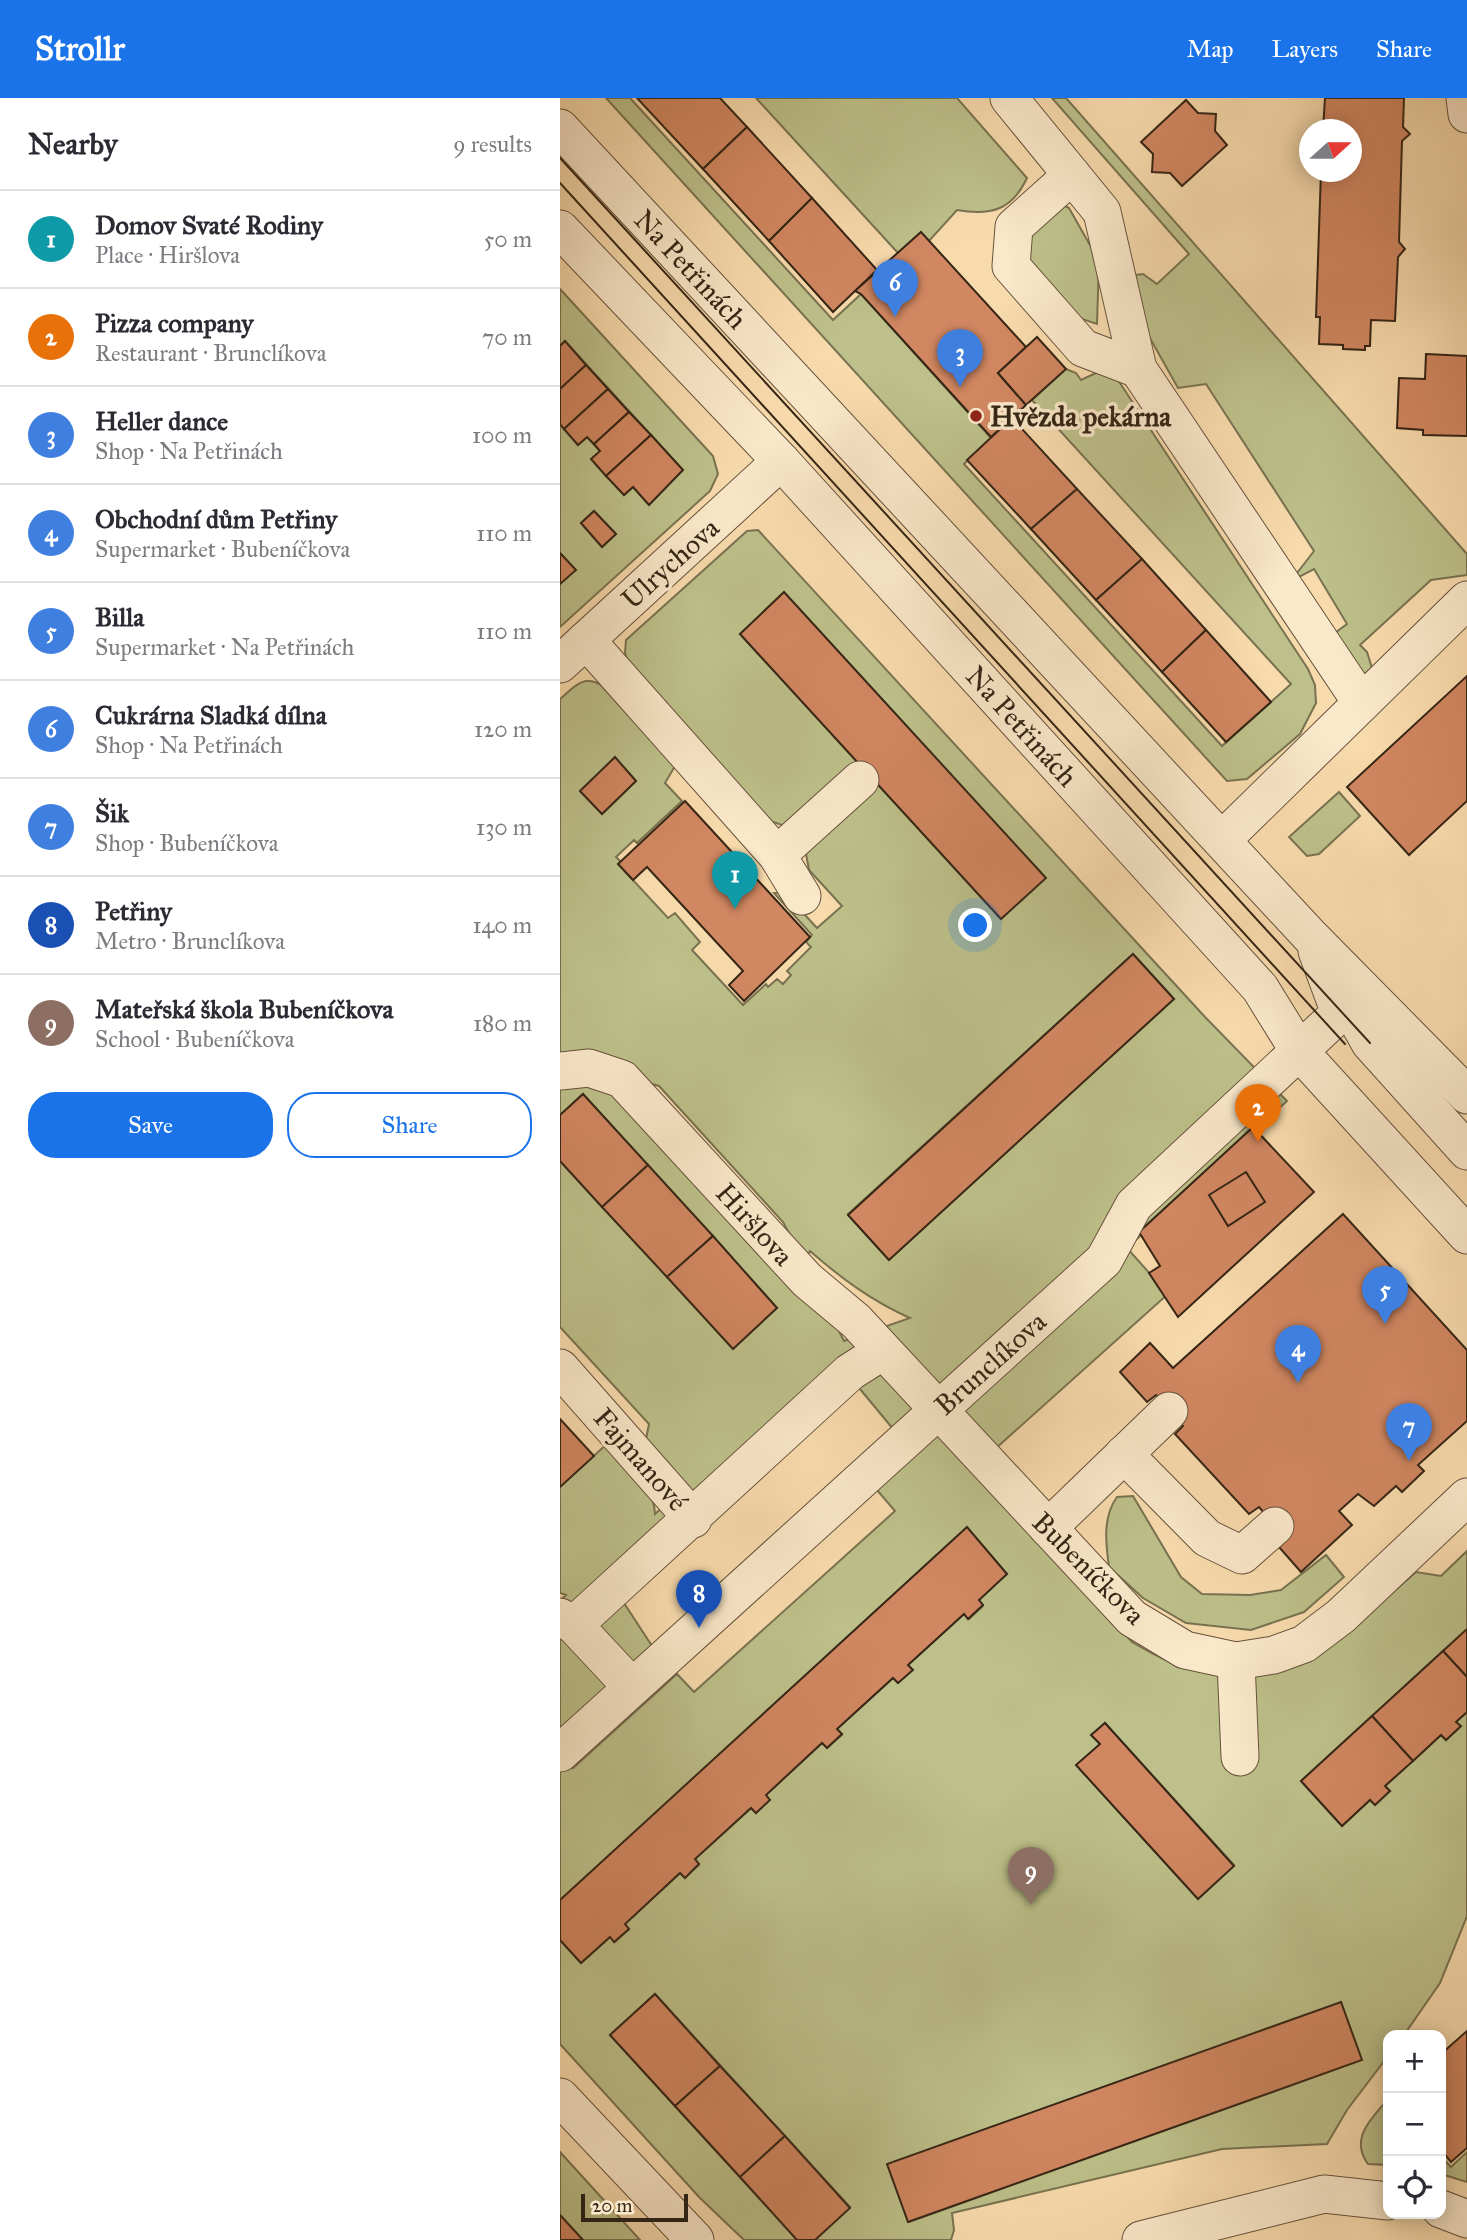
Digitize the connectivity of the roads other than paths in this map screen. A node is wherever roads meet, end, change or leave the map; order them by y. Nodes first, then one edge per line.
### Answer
1 (1009, 98) edge
2 (1465, 98) edge
3 (1467, 114) edge
4 (560, 128) edge
5 (1072, 175) junction
6 (560, 229) edge
7 (1138, 369) junction
8 (781, 461) junction
9 (1467, 600) edge
10 (573, 652) edge
11 (1361, 702) junction
12 (860, 780) dead end
13 (1222, 841) junction
14 (777, 855) junction
15 (802, 896) dead end
16 (1311, 937) junction
17 (1299, 1051) junction
18 (560, 1071) edge
19 (1467, 1095) edge
20 (1467, 1151) edge
21 (1467, 1177) edge
22 (1467, 1236) edge
23 (883, 1351) junction
24 (560, 1368) edge
25 (938, 1410) junction
26 (1169, 1411) dead end
27 (1124, 1454) junction
28 (1467, 1497) edge
29 (693, 1519) junction
30 (1275, 1526) dead end
31 (1048, 1528) junction
32 (567, 1621) edge
33 (1236, 1661) junction
34 (631, 1686) junction
35 (560, 1753) edge
36 (1240, 1757) dead end
37 (560, 2097) edge
38 (1383, 2200) edge
39 (1446, 2211) edge
40 (1467, 2218) edge
41 (695, 2240) edge
42 (1141, 2240) edge

1 - 5 street
2 - 3 street
4 - 13 street, Na Petřinách
5 - 7 street
5 - 7 street
6 - 8 street, Na Petřinách
7 - 11 street
8 - 10 street, Ulrychova
8 - 17 street, Na Petřinách
9 - 11 street
10 - 14 street
11 - 13 street
12 - 14 street
13 - 16 street, Na Petřinách
14 - 15 street
16 - 17 street, Brunclíkova
16 - 19 street, Na Petřinách
16 - 20 street
17 - 21 street
17 - 22 street, Na Petřinách
17 - 25 street, Brunclíkova
18 - 23 street, Hiršlova
23 - 25 street, Hiršlova
23 - 29 street
24 - 29 street, Fajmanové
25 - 31 street, Bubeníčkova
25 - 34 street, Brunclíkova
26 - 27 street
27 - 30 street
27 - 31 street
28 - 33 street, Bubeníčkova
29 - 32 street
31 - 33 street, Bubeníčkova
32 - 34 street
33 - 36 street
34 - 35 street, Brunclíkova
37 - 41 street
38 - 42 street
39 - 40 street

